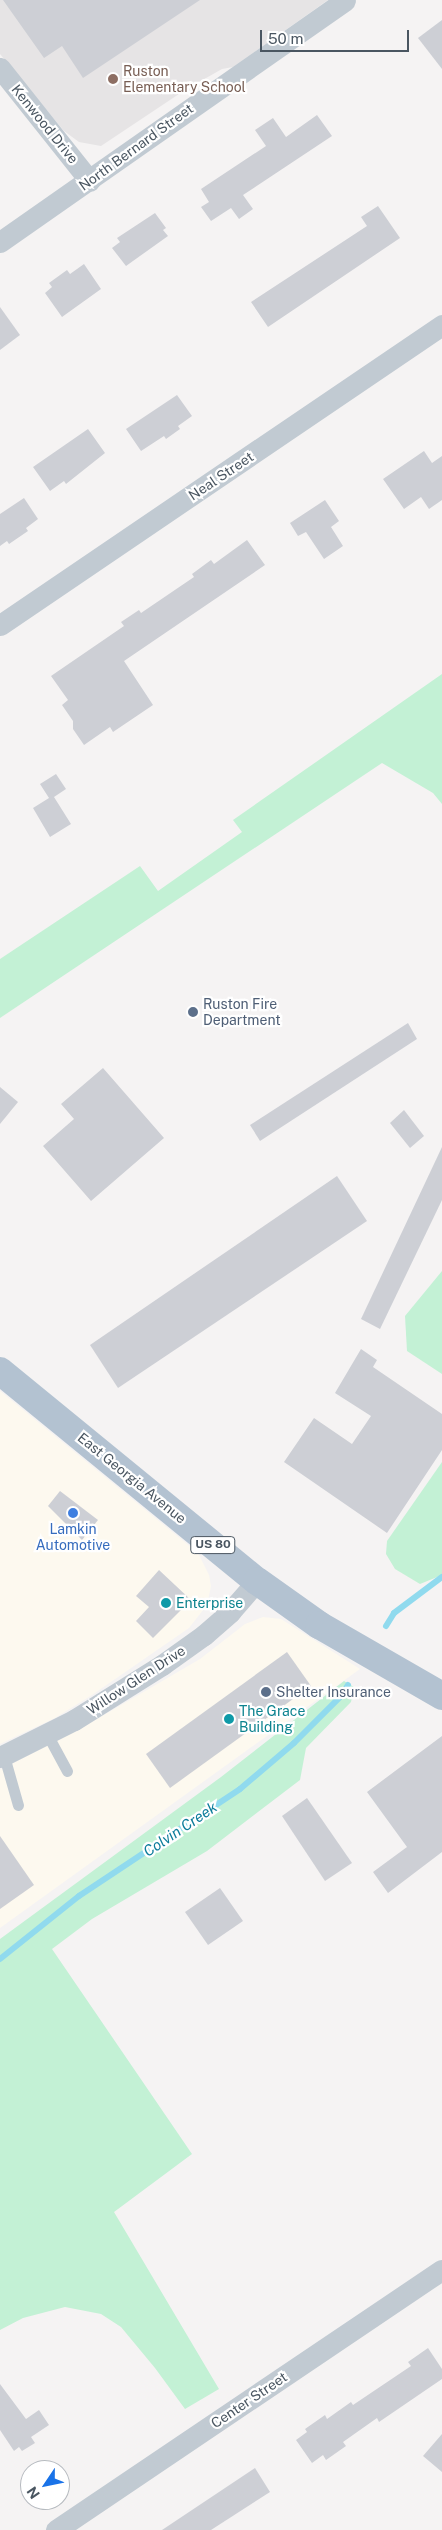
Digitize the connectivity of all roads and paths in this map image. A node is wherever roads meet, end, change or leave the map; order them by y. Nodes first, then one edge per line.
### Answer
1 (345, 0) edge
2 (0, 68) edge
3 (90, 181) junction
4 (0, 242) edge
5 (442, 325) edge
6 (0, 625) edge
7 (0, 1371) edge
8 (257, 1581) junction
9 (442, 1696) edge
10 (47, 1734) junction
11 (2, 1756) edge
12 (67, 1771) dead end
13 (18, 1805) dead end
14 (442, 2270) edge
15 (56, 2530) edge

1 - 3 street, North Bernard Street
2 - 3 street, Kenwood Drive
3 - 4 street, North Bernard Street
5 - 6 street, Neal Street
7 - 8 main road, East Georgia Avenue / US 80
8 - 9 main road, East Georgia Avenue / US 80
8 - 10 street, Willow Glen Drive
10 - 11 street, Willow Glen Drive
10 - 12 lane
11 - 13 lane
14 - 15 street, Center Street

